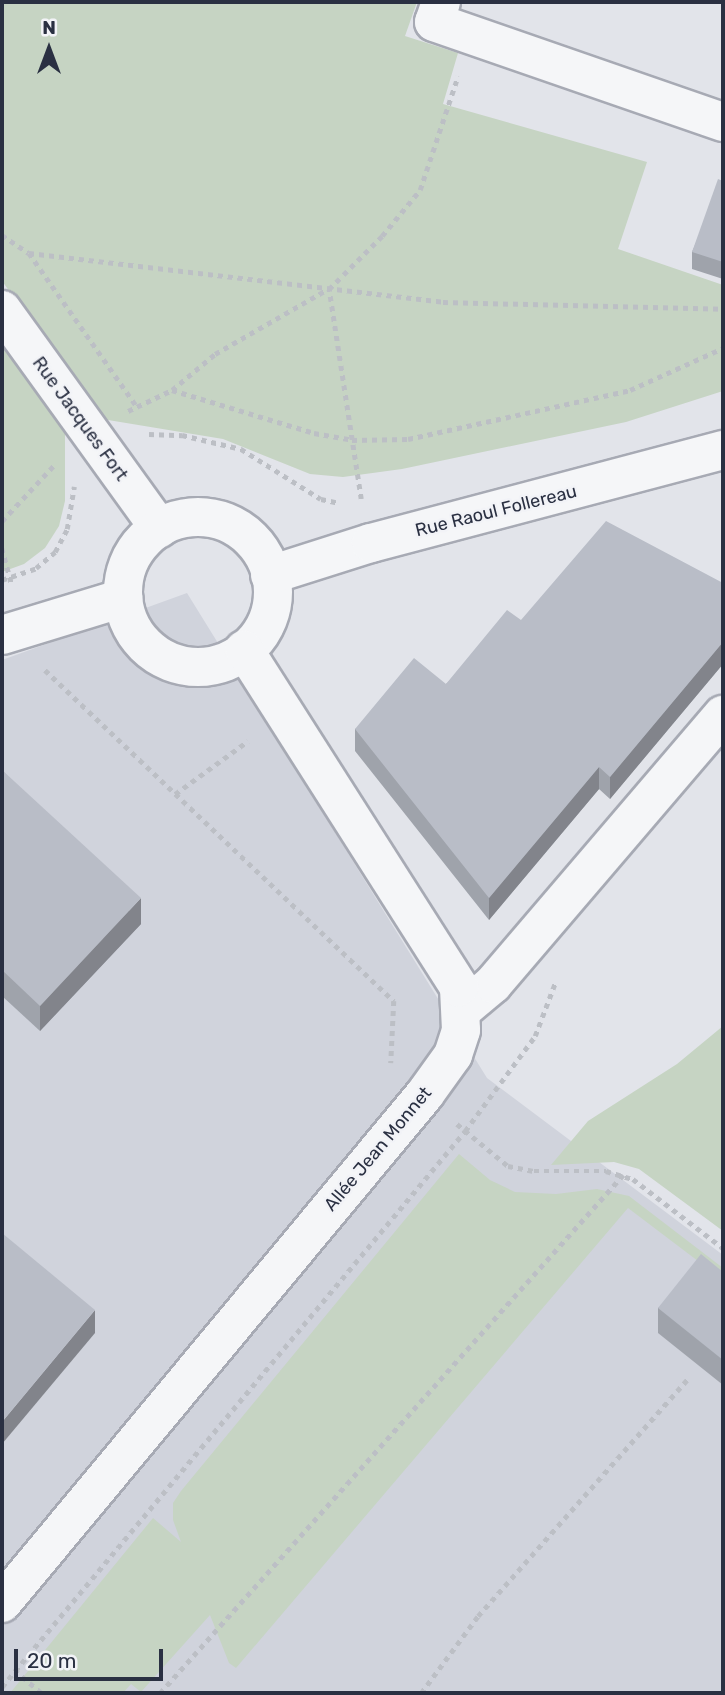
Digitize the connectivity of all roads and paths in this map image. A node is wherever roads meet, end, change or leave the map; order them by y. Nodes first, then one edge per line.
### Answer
1 (441, 2) edge
2 (470, 34) junction
3 (723, 122) edge
4 (2, 236) edge
5 (30, 253) junction
6 (329, 289) junction
7 (723, 309) edge
8 (2, 310) edge
9 (723, 348) edge
10 (172, 390) junction
11 (136, 405) junction
12 (352, 440) junction
13 (97, 442) junction
14 (723, 450) edge
15 (374, 495) dead end
16 (361, 498) junction
17 (2, 520) edge
18 (159, 528) junction
19 (371, 543) junction
20 (2, 548) edge
21 (271, 575) junction
22 (10, 578) junction
23 (2, 580) edge
24 (123, 598) junction
25 (13, 631) edge
26 (244, 650) junction
27 (285, 714) junction
28 (723, 715) edge
29 (174, 794) junction
30 (462, 1010) junction
31 (425, 1094) junction
32 (623, 1175) junction
33 (723, 1248) edge
34 (688, 1379) dead end
35 (2, 1604) edge
36 (15, 1671) dead end
37 (2, 1687) edge
38 (160, 1693) edge
39 (421, 1693) edge

1 - 2 street
2 - 3 street
2 - 6 path
4 - 5 path
5 - 6 path
5 - 11 path
6 - 7 path
6 - 10 path
6 - 12 path
8 - 13 street, Rue Jacques Fort
9 - 12 path
10 - 11 path
10 - 12 path
11 - 13 path
12 - 16 path
13 - 16 path
13 - 17 path
13 - 18 street, Rue Jacques Fort
13 - 22 path
14 - 19 street, Rue Raoul Follereau
15 - 16 path
16 - 19 path
18 - 21 street
18 - 24 street
19 - 21 street, Rue Raoul Follereau
20 - 22 path
21 - 26 street
22 - 23 path
22 - 25 path
24 - 25 street
24 - 26 street
25 - 29 path
26 - 27 street, Allée Jean Monnet
27 - 29 path
27 - 30 street, Allée Jean Monnet
28 - 30 street
29 - 31 path
30 - 31 street, Allée Jean Monnet
31 - 32 path
31 - 35 street, Allée Jean Monnet
32 - 33 path
32 - 38 path
34 - 39 path
36 - 37 path

